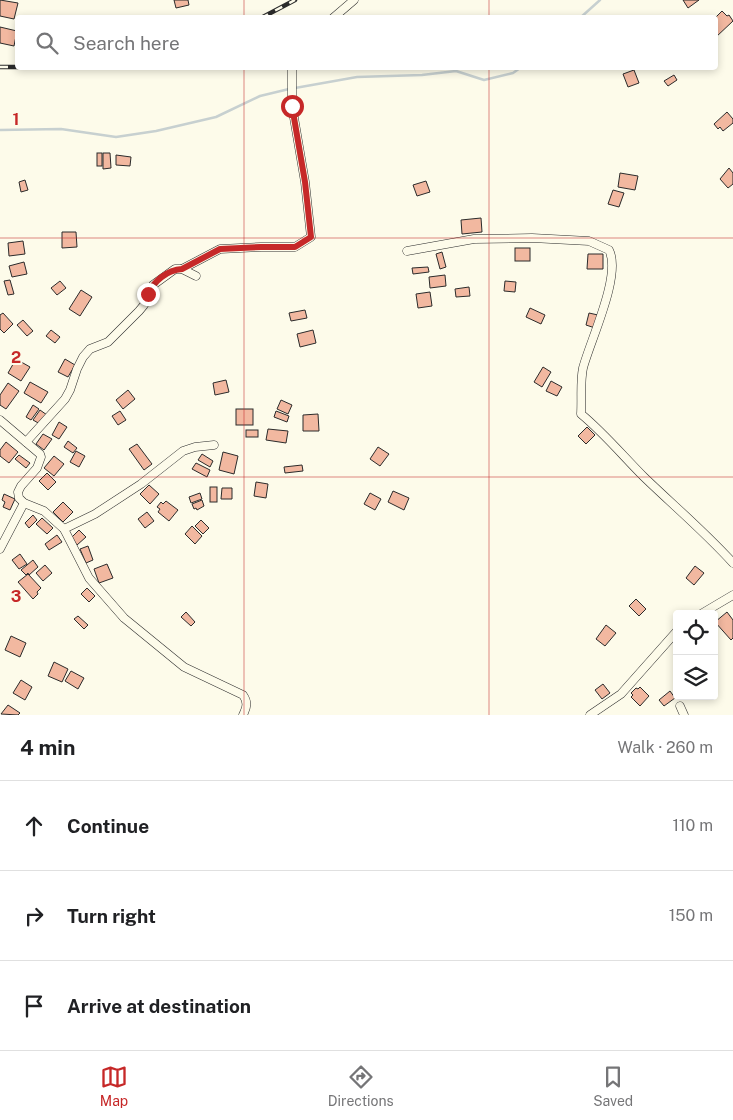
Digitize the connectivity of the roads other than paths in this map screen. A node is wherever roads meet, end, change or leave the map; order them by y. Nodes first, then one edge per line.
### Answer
1 (354, 0) edge
2 (336, 15) edge
3 (292, 70) edge
4 (407, 251) dead end
5 (182, 269) junction
6 (196, 276) dead end
7 (0, 420) edge
8 (26, 442) junction
9 (214, 445) dead end
10 (24, 503) junction
11 (64, 529) junction
12 (0, 549) edge
13 (733, 563) edge
14 (733, 594) edge
15 (707, 610) edge
16 (673, 636) edge
17 (680, 706) dead end
18 (243, 715) edge
19 (590, 715) edge
20 (684, 715) edge

1 - 2 street
3 - 5 street
4 - 13 street
5 - 6 street
5 - 8 street
7 - 8 street
8 - 10 street
9 - 11 street
10 - 11 street
10 - 12 street
11 - 18 street
14 - 15 street
16 - 19 street
17 - 20 street

